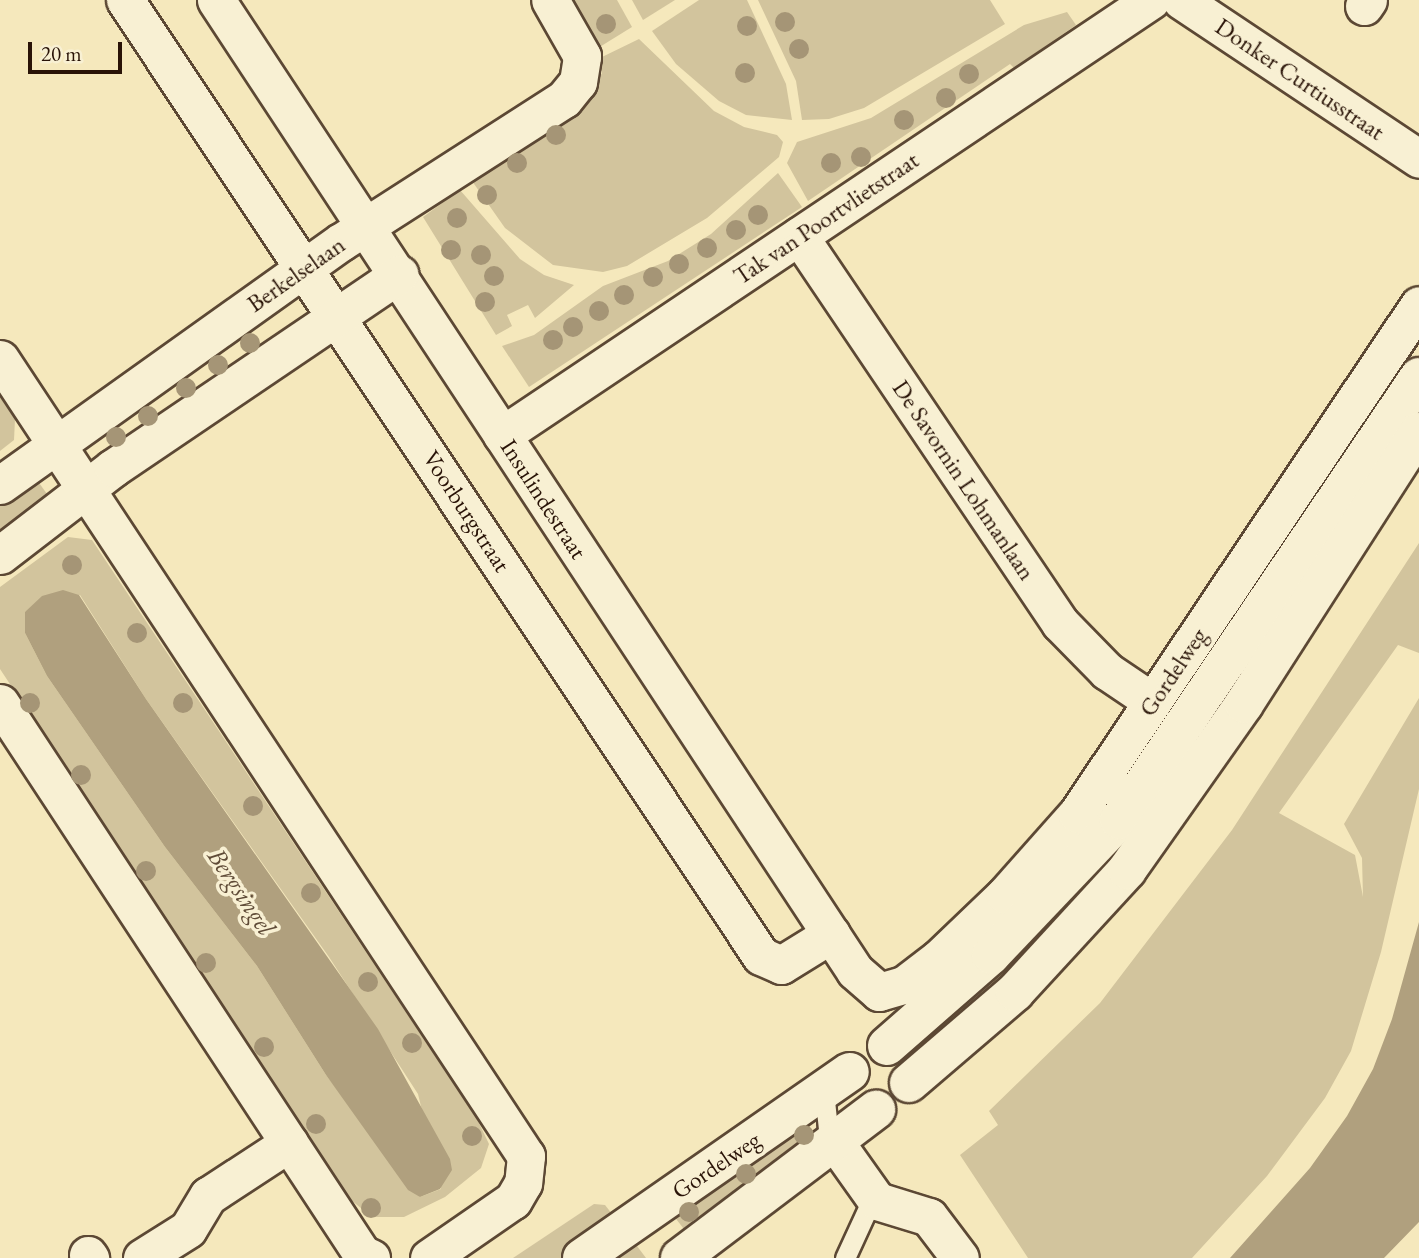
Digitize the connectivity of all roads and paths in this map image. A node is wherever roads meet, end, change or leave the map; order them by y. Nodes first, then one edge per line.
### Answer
1 (125, 0) edge
2 (216, 0) edge
3 (550, 0) edge
4 (1151, 0) edge
5 (1181, 0) edge
6 (1419, 159) edge
7 (368, 226) junction
8 (799, 236) junction
9 (301, 271) junction
10 (399, 274) junction
11 (1419, 305) edge
12 (332, 316) junction
13 (0, 359) edge
14 (1419, 377) edge
15 (1419, 431) edge
16 (502, 435) junction
17 (55, 444) junction
18 (0, 485) edge
19 (85, 488) junction
20 (0, 555) edge
21 (1153, 702) junction
22 (0, 704) edge
23 (831, 934) junction
24 (879, 992) joint
25 (887, 1045) dead end
26 (837, 1082) joint
27 (909, 1083) dead end
28 (876, 1110) dead end
29 (835, 1142) junction
30 (289, 1143) junction
31 (873, 1197) junction
32 (142, 1258) edge
33 (371, 1258) edge
34 (429, 1258) edge
35 (582, 1258) edge
36 (680, 1258) edge
37 (845, 1258) edge
38 (960, 1258) edge

1 - 9 street, Voorburgstraat
2 - 7 street, Insulindestraat
3 - 7 street, Berkelselaan
4 - 8 street, Tak van Poortvlietstraat
5 - 6 street, Donker Curtiusstraat
7 - 9 street, Berkelselaan
7 - 10 street, Insulindestraat
8 - 16 street, Tak van Poortvlietstraat
8 - 21 street, De Savornin Lohmanlaan
9 - 12 street, Voorburgstraat
9 - 17 street, Berkelselaan
10 - 12 street
10 - 16 street, Insulindestraat
11 - 21 street, Gordelweg
12 - 19 street
12 - 23 street, Voorburgstraat
13 - 17 street
14 - 25 main road, Gordelweg
15 - 27 main road
16 - 23 street, Insulindestraat
17 - 18 street, Berkelselaan
17 - 19 street
19 - 20 street
19 - 34 street
21 - 24 street, Gordelweg
22 - 30 street
23 - 24 street, Insulindestraat
26 - 29 lane
26 - 35 main road, Gordelweg
28 - 29 main road, Gordelweg
29 - 31 street
29 - 36 main road, Gordelweg
30 - 32 street
30 - 33 street
31 - 37 lane
31 - 38 street

